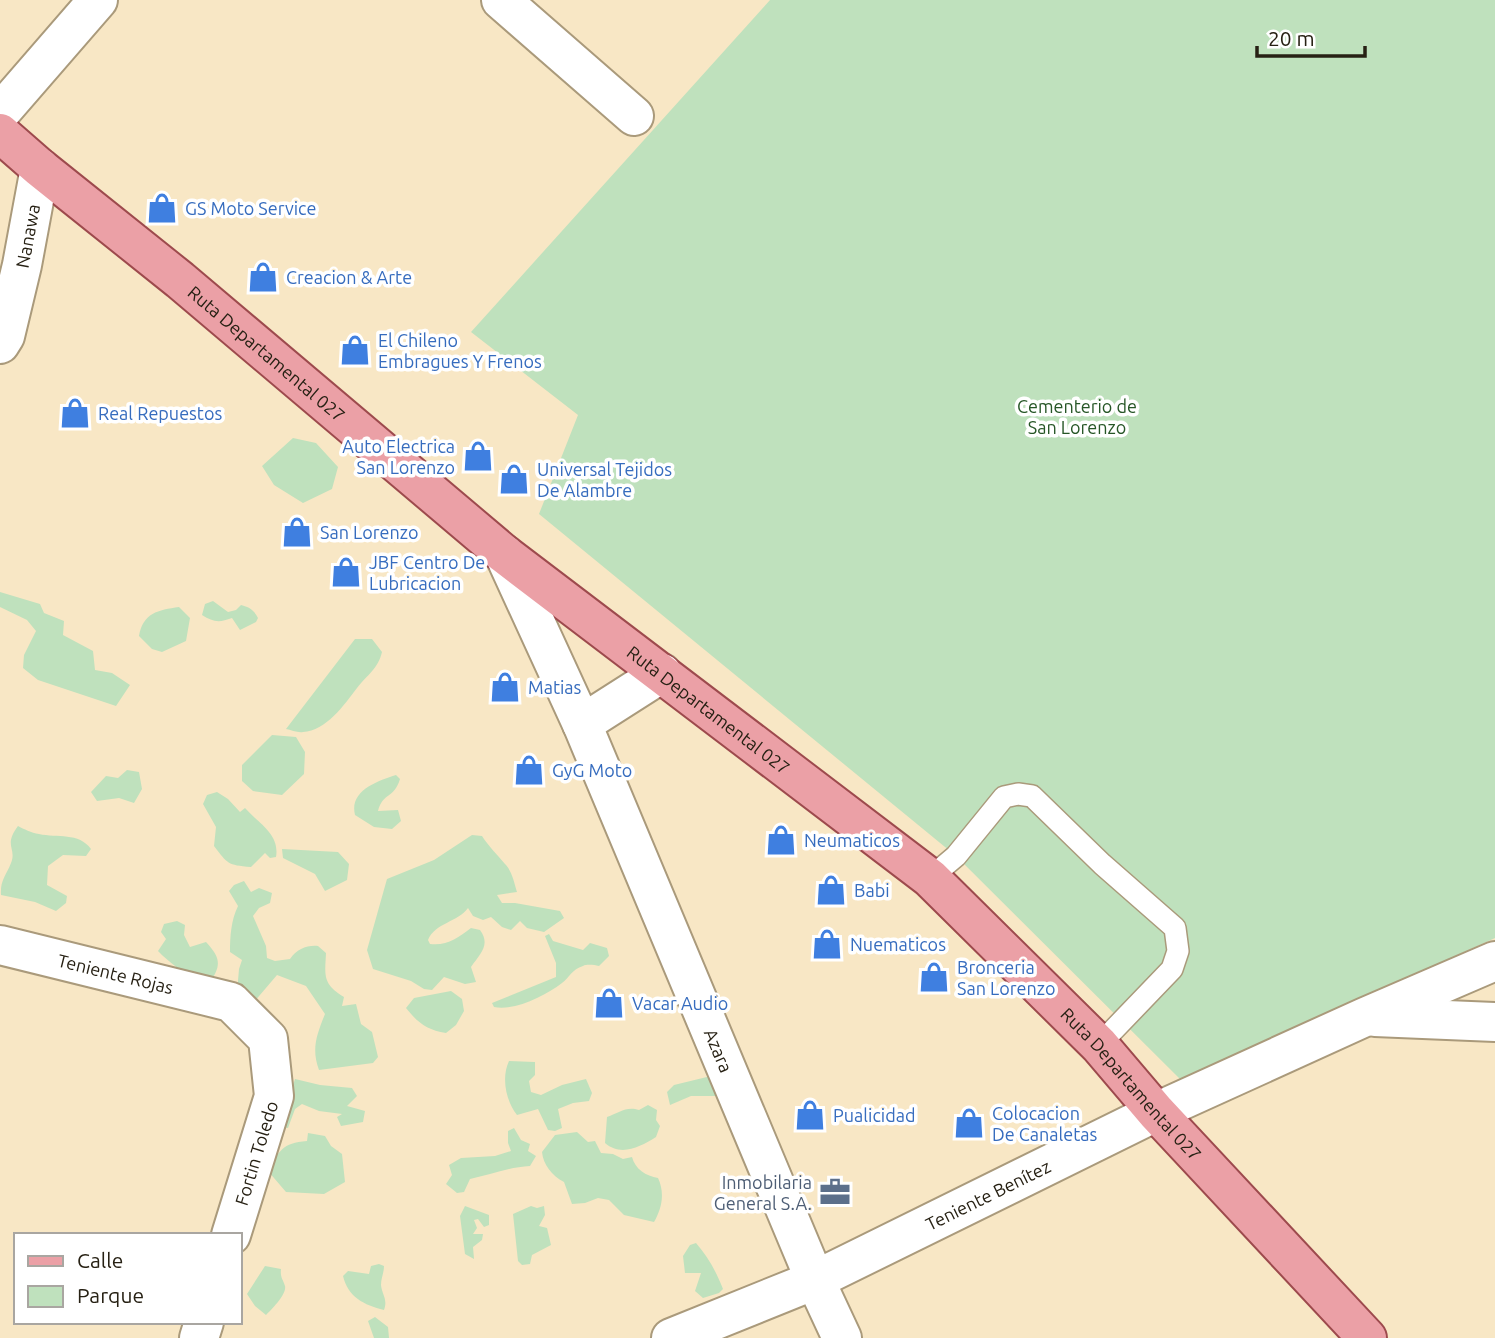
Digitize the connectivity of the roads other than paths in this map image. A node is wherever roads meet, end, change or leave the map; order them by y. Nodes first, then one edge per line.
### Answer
1 (98, 0) edge
2 (501, 0) edge
3 (0, 113) edge
4 (634, 116) dead end
5 (0, 133) edge
6 (40, 168) junction
7 (0, 344) edge
8 (504, 554) junction
9 (662, 673) junction
10 (582, 724) junction
11 (930, 878) junction
12 (0, 945) edge
13 (1495, 961) edge
14 (232, 1002) joint
15 (1365, 1017) junction
16 (1495, 1022) edge
17 (1099, 1045) junction
18 (1156, 1112) junction
19 (232, 1233) edge
20 (815, 1280) junction
21 (671, 1338) edge
22 (842, 1338) edge
23 (1367, 1338) edge

1 - 3 street
2 - 4 street
5 - 6 main road, Ruta Departamental 027
6 - 7 street, Nanawa
6 - 8 main road, Ruta Departamental 027
8 - 9 main road, Ruta Departamental 027
8 - 10 street, Azara
9 - 10 street
9 - 11 main road, Ruta Departamental 027
10 - 20 street, Azara
11 - 17 main road, Ruta Departamental 027
11 - 17 lane
12 - 14 street, Teniente Rojas
13 - 15 street, Teniente Benítez
14 - 19 street, Fortin Toledo
15 - 16 street
15 - 18 street, Teniente Benítez
17 - 18 main road, Ruta Departamental 027
18 - 20 street, Teniente Benítez
18 - 23 main road, Ruta Departamental 027
20 - 21 street, Teniente Benítez
20 - 22 street, Azara

